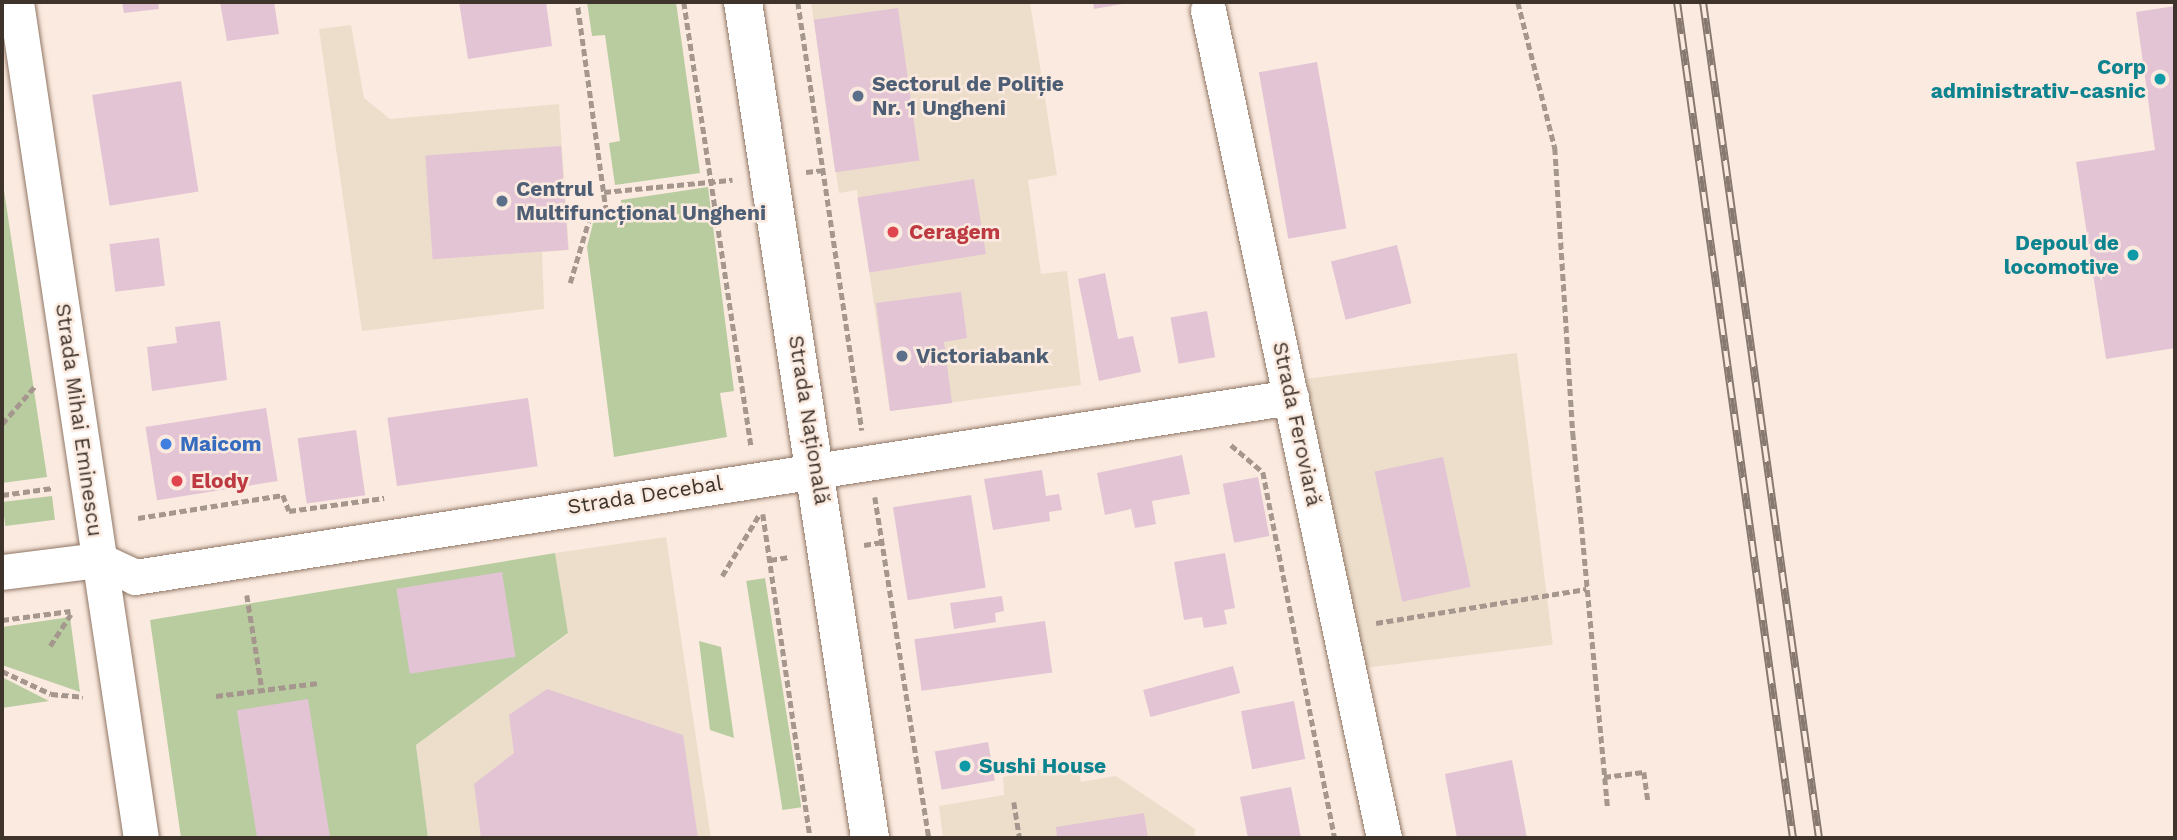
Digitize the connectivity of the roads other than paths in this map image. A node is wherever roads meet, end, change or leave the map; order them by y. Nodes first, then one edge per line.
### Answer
1 (16, 2) edge
2 (743, 2) edge
3 (1208, 10) dead end
4 (1291, 397) junction
5 (817, 468) junction
6 (99, 561) junction
7 (2, 572) edge
8 (141, 838) edge
9 (870, 838) edge
10 (1384, 838) edge

1 - 6 street, Strada Mihai Eminescu
2 - 5 street, Strada Națională
3 - 4 street, Strada Feroviară
4 - 5 street, Strada Decebal
4 - 10 street, Strada Feroviară
5 - 6 street, Strada Decebal
5 - 9 street, Strada Națională
6 - 7 street
6 - 8 street, Strada Mihai Eminescu

